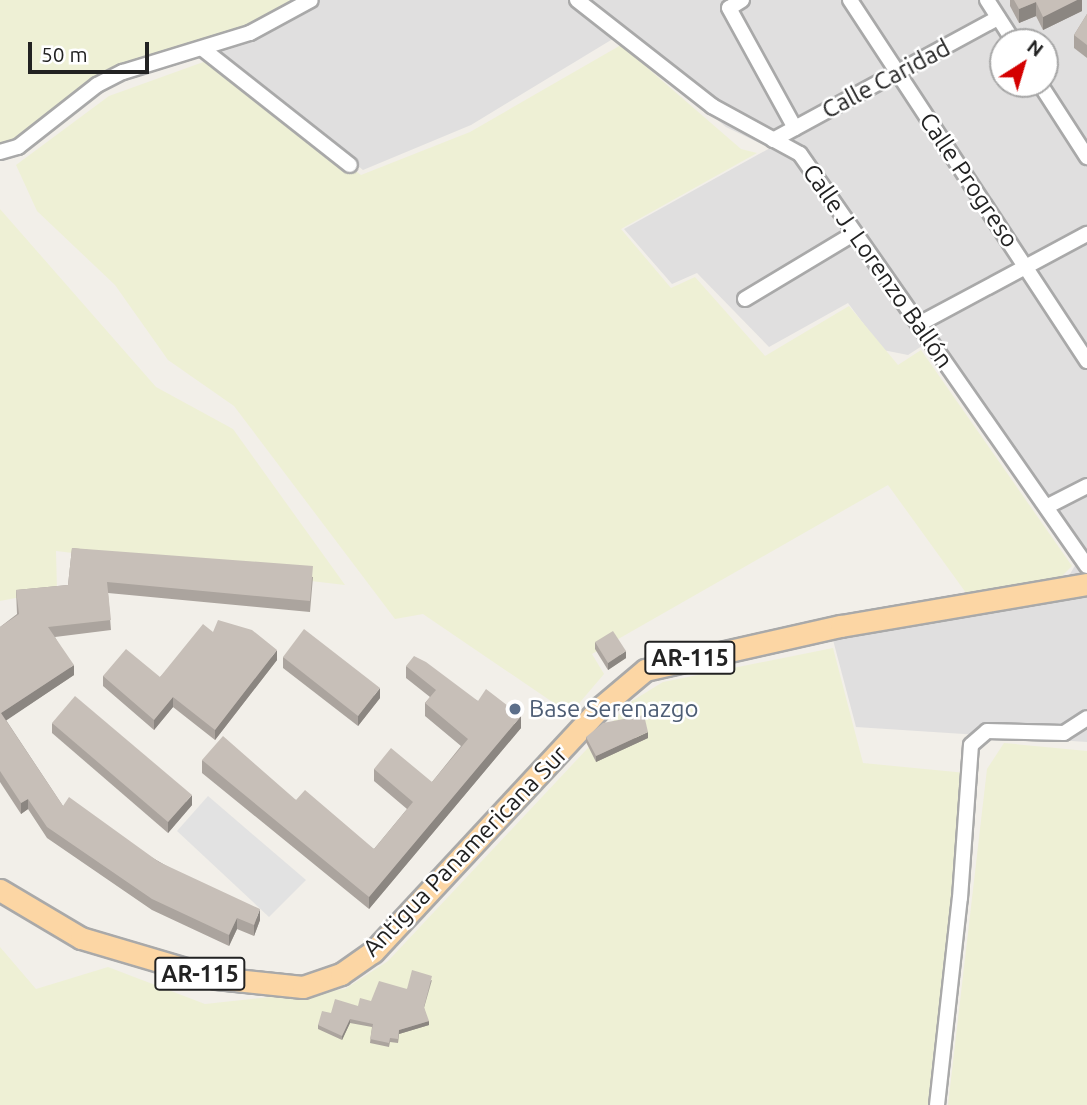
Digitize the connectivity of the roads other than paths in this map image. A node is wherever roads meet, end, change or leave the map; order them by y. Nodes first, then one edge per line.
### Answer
1 (311, 0) edge
2 (578, 0) edge
3 (742, 0) edge
4 (850, 0) edge
5 (986, 0) edge
6 (998, 18) junction
7 (1005, 28) edge
8 (203, 49) junction
9 (897, 73) junction
10 (1049, 98) edge
11 (795, 128) junction
12 (773, 140) junction
13 (3, 152) edge
14 (1087, 157) edge
15 (350, 165) dead end
16 (855, 233) junction
17 (1087, 234) edge
18 (1028, 266) junction
19 (746, 299) dead end
20 (919, 324) junction
21 (1087, 361) edge
22 (1087, 485) edge
23 (1048, 506) junction
24 (1087, 566) edge
25 (1087, 584) edge
26 (1087, 718) edge
27 (0, 890) edge
28 (937, 1105) edge

1 - 8 street
2 - 12 street, Calle J. Lorenzo Ballón
3 - 11 street
4 - 9 street, Calle Progreso
5 - 6 street
6 - 7 street
6 - 9 street, Calle Caridad
8 - 13 street
8 - 15 street
9 - 11 street, Calle Caridad
9 - 18 street, Calle Progreso
10 - 14 street
11 - 12 street, Calle Caridad
12 - 16 street, Calle J. Lorenzo Ballón
16 - 19 street
16 - 20 street, Calle J. Lorenzo Ballón
17 - 18 street
18 - 20 street
18 - 21 street, Calle Progreso
20 - 23 street, Calle J. Lorenzo Ballón
22 - 23 street
23 - 24 street, Calle J. Lorenzo Ballón
25 - 27 main road, Antigua Panamericana Sur / AR-115
26 - 28 street

